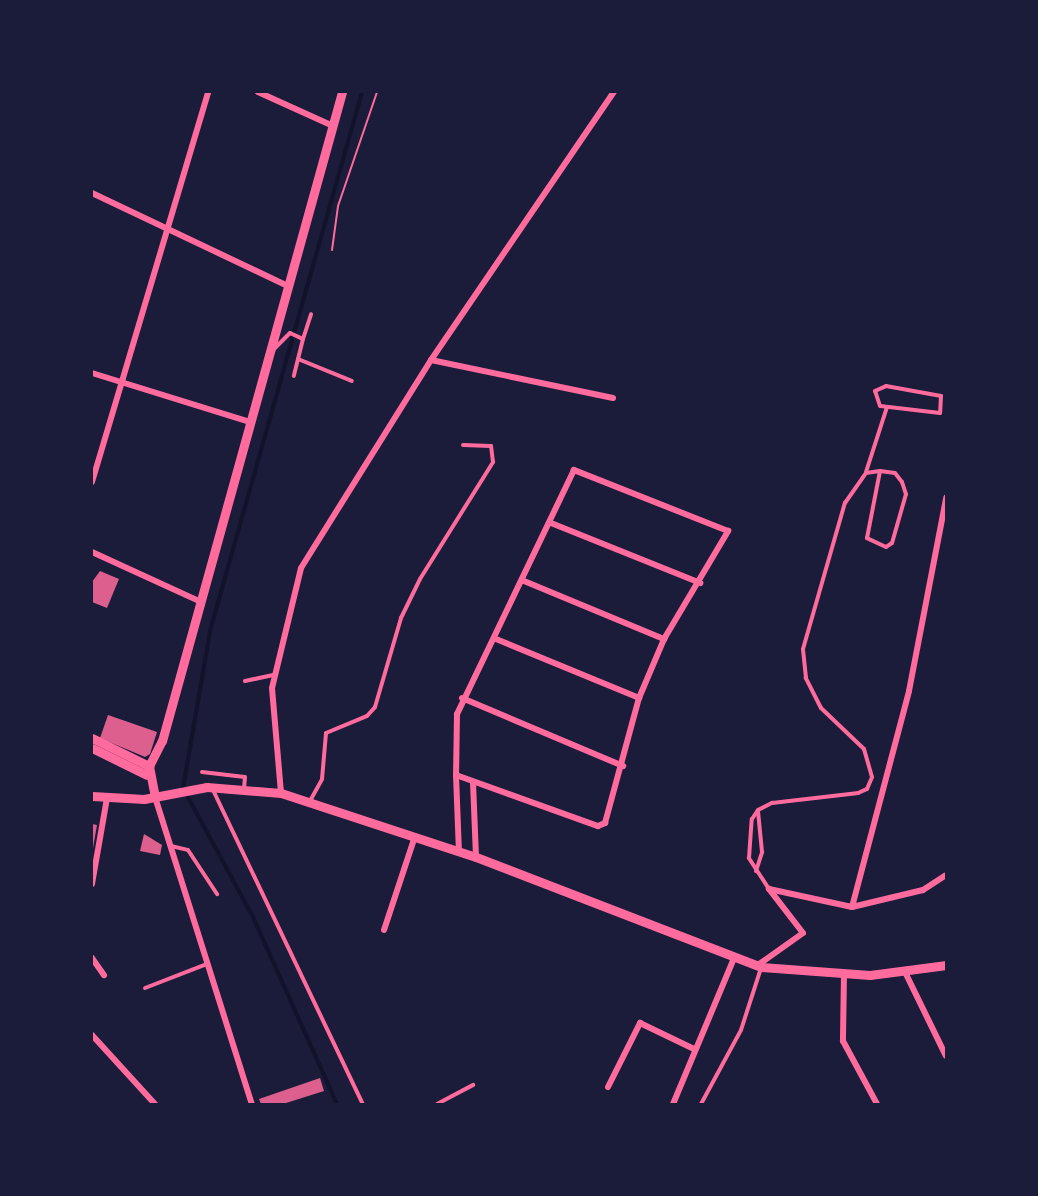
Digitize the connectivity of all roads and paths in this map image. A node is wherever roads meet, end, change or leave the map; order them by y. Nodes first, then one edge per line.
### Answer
1 (208, 92) edge
2 (258, 92) edge
3 (342, 92) edge
4 (377, 92) edge
5 (614, 92) edge
6 (331, 125) junction
7 (92, 193) edge
8 (166, 229) junction
9 (332, 250) dead end
10 (286, 285) junction
11 (311, 314) dead end
12 (301, 338) junction
13 (267, 357) junction
14 (298, 359) junction
15 (431, 360) junction
16 (92, 373) edge
17 (294, 376) dead end
18 (352, 381) dead end
19 (119, 384) junction
20 (613, 398) dead end
21 (886, 407) junction
22 (250, 422) junction
23 (463, 445) dead end
24 (880, 471) junction
25 (866, 473) junction
26 (92, 482) edge
27 (946, 498) edge
28 (551, 523) junction
29 (92, 552) edge
30 (524, 581) junction
31 (700, 583) junction
32 (199, 602) junction
33 (496, 639) junction
34 (664, 639) junction
35 (274, 675) junction
36 (244, 681) dead end
37 (462, 698) junction
38 (639, 698) junction
39 (92, 738) edge
40 (92, 748) edge
41 (623, 765) junction
42 (148, 770) junction
43 (202, 772) dead end
44 (456, 775) junction
45 (473, 782) junction
46 (244, 789) junction
47 (208, 790) junction
48 (281, 793) junction
49 (92, 796) edge
50 (155, 797) junction
51 (107, 798) junction
52 (310, 801) junction
53 (758, 810) junction
54 (415, 836) junction
55 (171, 846) junction
56 (459, 852) junction
57 (476, 857) junction
58 (756, 871) junction
59 (946, 875) edge
60 (92, 884) edge
61 (769, 889) junction
62 (217, 894) dead end
63 (852, 907) junction
64 (384, 930) dead end
65 (92, 958) edge
66 (734, 958) junction
67 (207, 964) junction
68 (946, 965) edge
69 (759, 966) junction
70 (905, 972) junction
71 (844, 974) junction
72 (104, 975) dead end
73 (145, 988) dead end
74 (92, 1035) edge
75 (694, 1049) junction
76 (946, 1056) edge
77 (473, 1085) dead end
78 (608, 1087) dead end
79 (155, 1104) edge
80 (252, 1104) edge
81 (363, 1104) edge
82 (437, 1104) edge
83 (673, 1104) edge
84 (701, 1104) edge
85 (877, 1104) edge

1 - 8 street
2 - 6 street
3 - 6 street
4 - 9 path
5 - 15 street
6 - 10 street
7 - 8 street
8 - 10 street
8 - 19 street
10 - 13 street
11 - 12 lane
12 - 13 lane
12 - 14 lane
13 - 22 street
14 - 17 lane
14 - 18 lane
15 - 20 street
15 - 35 street
16 - 19 street
19 - 22 street
19 - 26 street
21 - 21 lane
21 - 25 lane
22 - 32 street
23 - 52 lane
24 - 24 lane
24 - 25 lane
25 - 53 lane
27 - 63 street
28 - 30 street
28 - 31 street
28 - 31 street
29 - 32 street
30 - 33 street
30 - 34 street
31 - 34 street
32 - 42 street
33 - 37 street
33 - 38 street
34 - 38 street
35 - 36 lane
35 - 48 street
37 - 41 street
37 - 44 street
38 - 41 street
39 - 42 street
40 - 42 street
41 - 45 street
42 - 50 street
43 - 46 lane
44 - 45 street
44 - 56 street
45 - 57 street
46 - 47 street
46 - 48 street
47 - 50 street
47 - 81 lane
48 - 52 street
49 - 51 street
50 - 51 street
50 - 55 street
51 - 60 street
52 - 54 street
53 - 58 lane
53 - 58 lane
54 - 56 street
54 - 64 street
55 - 62 lane
55 - 67 street
56 - 57 street
57 - 66 street
58 - 61 lane
59 - 63 street
61 - 63 street
61 - 69 street
65 - 72 street
66 - 69 street
66 - 75 street
67 - 73 lane
67 - 80 street
68 - 70 street
69 - 71 street
69 - 84 lane
70 - 71 street
70 - 76 street
71 - 85 street
74 - 79 street
75 - 78 street
75 - 83 street
77 - 82 lane

